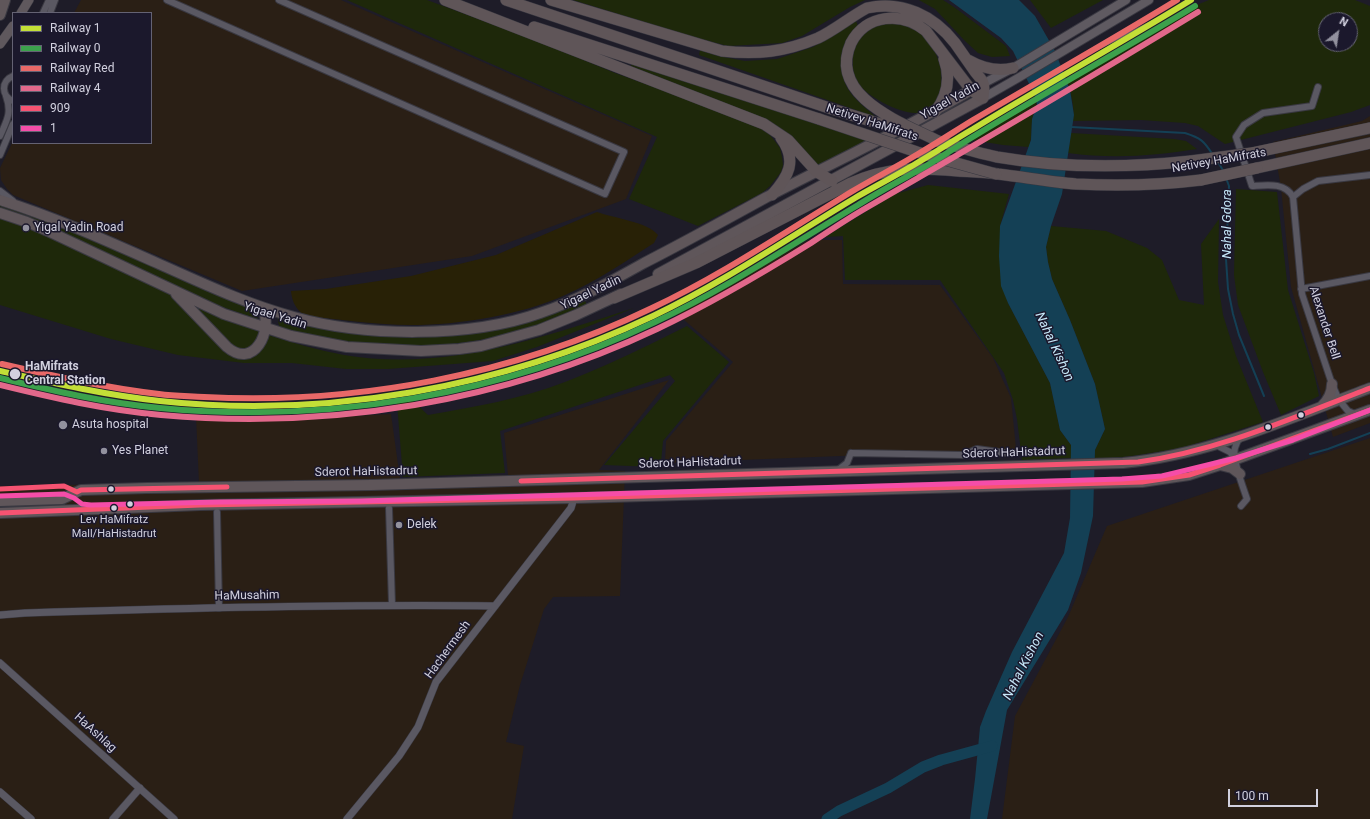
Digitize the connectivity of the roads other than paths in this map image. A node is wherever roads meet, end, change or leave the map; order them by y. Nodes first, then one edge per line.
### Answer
1 (5, 0) edge
2 (29, 0) edge
3 (49, 0) edge
4 (55, 0) edge
5 (167, 0) edge
6 (279, 0) edge
7 (445, 0) edge
8 (450, 0) edge
9 (506, 0) edge
10 (520, 0) edge
11 (551, 0) edge
12 (1126, 0) edge
13 (1149, 0) edge
14 (22, 12) edge
15 (43, 12) edge
16 (50, 12) edge
17 (0, 15) edge
18 (12, 27) edge
19 (612, 35) junction
20 (935, 42) junction
21 (0, 44) edge
22 (967, 59) junction
23 (1013, 68) junction
24 (12, 75) edge
25 (983, 83) junction
26 (2, 87) edge
27 (1318, 87) dead end
28 (971, 90) junction
29 (6, 96) junction
30 (984, 98) junction
31 (12, 100) edge
32 (935, 112) junction
33 (1370, 122) edge
34 (12, 126) edge
35 (1370, 128) edge
36 (775, 130) junction
37 (0, 136) edge
38 (938, 141) junction
39 (1370, 143) edge
40 (1293, 145) junction
41 (0, 155) edge
42 (817, 172) junction
43 (996, 174) junction
44 (1370, 175) edge
45 (832, 181) junction
46 (0, 191) edge
47 (772, 195) junction
48 (1294, 197) junction
49 (0, 200) edge
50 (27, 208) junction
51 (0, 213) edge
52 (1370, 276) edge
53 (165, 286) junction
54 (1301, 289) junction
55 (614, 298) junction
56 (263, 308) junction
57 (266, 329) junction
58 (1332, 384) junction
59 (1370, 388) edge
60 (1344, 398) junction
61 (1322, 406) junction
62 (1370, 410) edge
63 (1356, 415) junction
64 (1241, 437) junction
65 (1216, 446) junction
66 (851, 453) junction
67 (1006, 453) dead end
68 (1236, 460) junction
69 (1220, 465) junction
70 (863, 471) junction
71 (836, 472) junction
72 (1240, 474) junction
73 (574, 498) junction
74 (0, 501) edge
75 (1241, 506) dead end
76 (389, 508) dead end
77 (217, 512) dead end
78 (0, 513) edge
79 (392, 605) junction
80 (495, 606) junction
81 (219, 608) junction
82 (0, 615) edge
83 (0, 663) edge
84 (140, 788) junction
85 (0, 792) edge
86 (31, 819) edge
87 (113, 819) edge
88 (174, 819) edge
89 (347, 819) edge

1 - 17 highway
2 - 14 main road
3 - 15 street
4 - 16 street
5 - 6 street
7 - 36 highway
8 - 43 highway, Netivey HaMifrats, bridge
9 - 19 highway, Netivey HaMifrats
10 - 19 highway
11 - 22 highway
12 - 23 main road, Yigael Yadin
13 - 30 main road, Yigael Yadin
18 - 21 main road
19 - 38 highway, Netivey HaMifrats, bridge
20 - 28 highway
20 - 32 highway
20 - 38 highway, bridge
22 - 23 highway
22 - 25 highway
23 - 25 main road, Yigael Yadin
24 - 26 street
25 - 28 main road, Yigael Yadin
25 - 30 highway
26 - 29 street
27 - 48 street
28 - 30 highway
28 - 32 highway, Yigael Yadin
29 - 31 street
29 - 37 street
30 - 45 highway, Yigael Yadin
32 - 42 highway, Yigael Yadin
33 - 40 highway
34 - 41 street
35 - 40 highway, Netivey HaMifrats
36 - 42 highway
36 - 47 highway
38 - 40 highway, Netivey HaMifrats, bridge
39 - 43 highway, Netivey HaMifrats, bridge
42 - 45 highway
42 - 47 highway, Yigael Yadin
43 - 55 highway, bridge
44 - 48 street
45 - 55 highway, Yigael Yadin
46 - 50 street
47 - 56 highway, Yigael Yadin
48 - 54 street, Alexander Bell
49 - 50 highway, Yigael Yadin
50 - 56 highway, Yigael Yadin
51 - 53 highway, Yigael Yadin
52 - 54 street
53 - 57 highway, Yigael Yadin
53 - 57 highway
54 - 58 street, Alexander Bell
55 - 57 highway, Yigael Yadin
56 - 57 highway
58 - 60 street, Alexander Bell
58 - 60 street, Alexander Bell
58 - 61 highway
59 - 60 highway, Sderot HaHistadrut
60 - 61 highway, Sderot HaHistadrut
60 - 63 street, Alexander Bell
61 - 64 highway, Sderot HaHistadrut
62 - 63 highway
63 - 68 highway
64 - 65 highway, Sderot HaHistadrut
64 - 68 street
65 - 68 street
65 - 70 highway, Sderot HaHistadrut
66 - 67 street
66 - 70 street
66 - 71 street
68 - 69 highway
68 - 72 street
69 - 72 highway
69 - 73 highway
70 - 71 highway, Sderot HaHistadrut
71 - 74 highway, Sderot HaHistadrut
72 - 75 street
73 - 78 highway
73 - 80 street, Hachermesh
76 - 79 street
77 - 81 street
79 - 80 street, HaMusahim
79 - 81 street, HaMusahim
80 - 89 street, Hachermesh
81 - 82 street, HaMusahim
83 - 84 street, HaAshlag
84 - 87 street
84 - 88 street, HaAshlag
85 - 86 street

